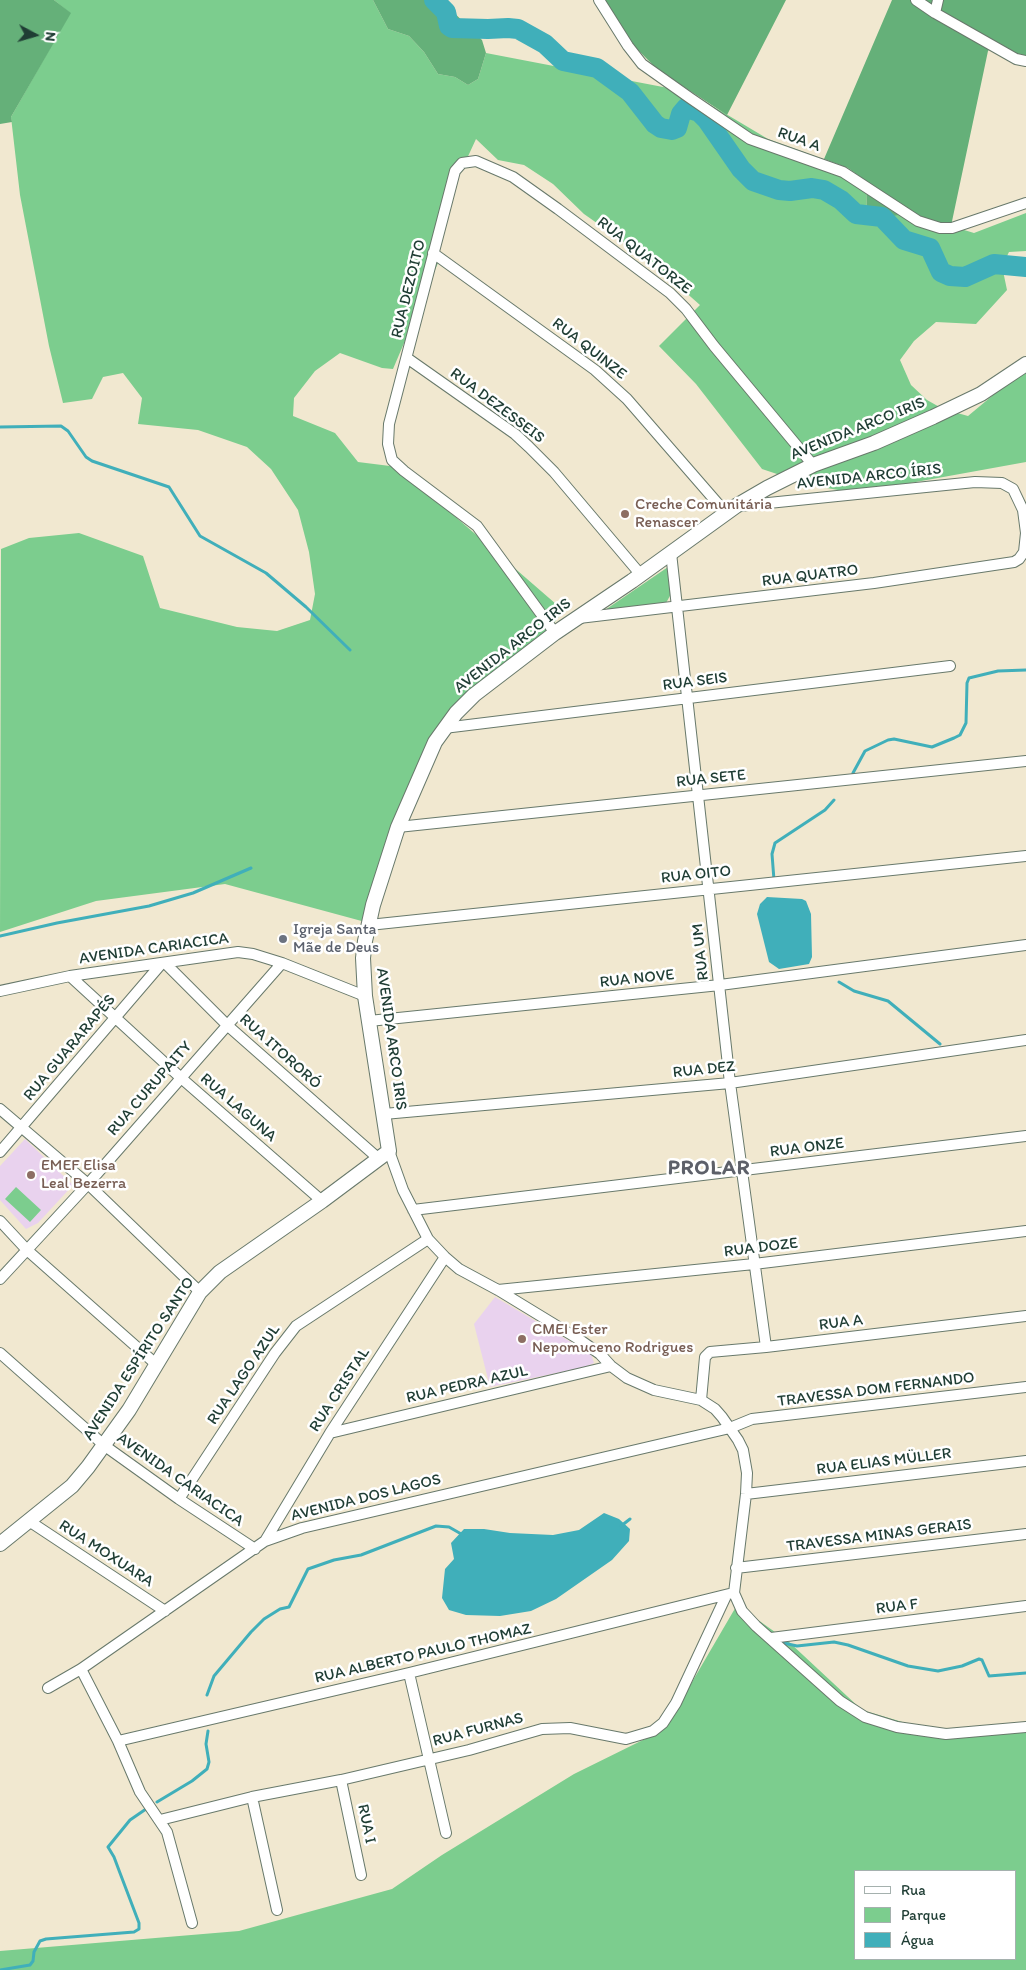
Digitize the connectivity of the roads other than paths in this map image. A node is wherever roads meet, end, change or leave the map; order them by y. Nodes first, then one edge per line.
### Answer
1 (599, 0) edge
2 (916, 0) edge
3 (938, 0) edge
4 (935, 13) junction
5 (1026, 61) edge
6 (462, 163) joint
7 (1026, 203) edge
8 (434, 253) junction
9 (407, 358) junction
10 (1026, 364) edge
11 (813, 465) junction
12 (731, 510) junction
13 (1026, 533) edge
14 (1025, 552) edge
15 (671, 553) junction
16 (641, 574) junction
17 (677, 606) junction
18 (575, 619) junction
19 (555, 633) junction
20 (950, 666) dead end
21 (688, 698) junction
22 (444, 728) junction
23 (1026, 761) edge
24 (699, 796) junction
25 (398, 827) junction
26 (1026, 856) edge
27 (709, 889) junction
28 (369, 924) junction
29 (1026, 945) edge
30 (163, 963) junction
31 (282, 963) junction
32 (70, 976) junction
33 (720, 985) junction
34 (0, 991) edge
35 (365, 996) junction
36 (114, 1018) junction
37 (369, 1021) junction
38 (227, 1024) junction
39 (1026, 1040) edge
40 (180, 1077) junction
41 (730, 1083) junction
42 (0, 1109) edge
43 (384, 1114) junction
44 (22, 1128) junction
45 (1026, 1136) edge
46 (0, 1152) edge
47 (384, 1155) junction
48 (742, 1171) junction
49 (88, 1184) junction
50 (322, 1201) junction
51 (413, 1210) junction
52 (0, 1221) edge
53 (1026, 1231) edge
54 (428, 1240) junction
55 (27, 1250) junction
56 (445, 1257) junction
57 (754, 1264) junction
58 (0, 1279) edge
59 (498, 1290) junction
60 (200, 1292) junction
61 (1026, 1316) edge
62 (766, 1347) junction
63 (0, 1353) edge
64 (157, 1365) junction
65 (611, 1366) junction
66 (1026, 1387) edge
67 (701, 1400) junction
68 (730, 1428) junction
69 (330, 1433) junction
70 (105, 1446) junction
71 (1026, 1461) edge
72 (746, 1494) junction
73 (179, 1499) junction
74 (30, 1521) junction
75 (1026, 1534) edge
76 (265, 1541) junction
77 (0, 1544) edge
78 (255, 1549) junction
79 (736, 1568) junction
80 (730, 1594) junction
81 (1026, 1606) edge
82 (165, 1611) junction
83 (772, 1638) junction
84 (81, 1669) junction
85 (409, 1674) junction
86 (48, 1688) dead end
87 (1026, 1727) edge
88 (118, 1741) junction
89 (428, 1759) junction
90 (341, 1780) junction
91 (252, 1797) junction
92 (160, 1820) junction
93 (446, 1833) dead end
94 (361, 1875) dead end
95 (277, 1910) dead end
96 (192, 1924) dead end

1 - 7 street, RUA A
2 - 4 street
3 - 4 street
4 - 5 street
6 - 8 street, RUA DEZOITO
6 - 11 street, RUA QUATORZE
8 - 9 street, RUA DEZOITO
8 - 12 street, RUA QUINZE
9 - 16 street, RUA DEZESSEIS
9 - 19 street, RUA DEZOITO
10 - 11 street, AVENIDA ARCO IRIS
11 - 12 street, AVENIDA ARCO IRIS
12 - 13 street, AVENIDA ARCO ÍRIS
12 - 15 street, AVENIDA ARCO IRIS
13 - 14 street, RUA QUATRO
14 - 17 street, RUA QUATRO
15 - 16 street, AVENIDA ARCO IRIS
15 - 17 street, RUA UM
16 - 18 street, AVENIDA ARCO IRIS
17 - 18 street, RUA QUATRO
17 - 21 street, RUA UM
18 - 19 street, AVENIDA ARCO IRIS
19 - 22 street, AVENIDA ARCO IRIS
20 - 21 street, RUA SEIS
21 - 22 street, RUA SEIS
21 - 24 street, RUA UM
22 - 25 street, AVENIDA ARCO IRIS
23 - 24 street, RUA SETE
24 - 25 street, RUA SETE
24 - 27 street, RUA UM
25 - 28 street, AVENIDA ARCO IRIS
26 - 27 street, RUA OITO
27 - 28 street, RUA OITO
27 - 33 street, RUA UM
28 - 35 street, AVENIDA ARCO IRIS
29 - 33 street, RUA NOVE
30 - 31 street, AVENIDA CARIACICA
30 - 32 street, AVENIDA CARIACICA
30 - 36 street, RUA GUARARAPÉS
30 - 38 street, RUA ITORORÓ
31 - 35 street, AVENIDA CARIACICA
31 - 38 street, RUA CURUPAITY
32 - 34 street, AVENIDA CARIACICA
32 - 36 street, RUA LAGUNA
33 - 37 street, RUA NOVE
33 - 41 street, RUA UM
35 - 37 street, AVENIDA ARCO IRIS
36 - 40 street, RUA LAGUNA
36 - 44 street, RUA GUARARAPÉS
37 - 43 street, AVENIDA ARCO IRIS
38 - 40 street, RUA CURUPAITY
38 - 47 street, RUA ITORORÓ
39 - 41 street, RUA DEZ
40 - 49 street, RUA CURUPAITY
40 - 50 street, RUA LAGUNA
41 - 43 street, RUA DEZ
41 - 48 street, RUA UM
42 - 44 street
43 - 47 street, AVENIDA ARCO IRIS
44 - 46 street, RUA GUARARAPÉS
44 - 49 street
45 - 48 street, RUA ONZE
47 - 50 street, AVENIDA ESPÍRITO SANTO
47 - 51 street, AVENIDA ARCO IRIS
48 - 51 street, RUA ONZE
48 - 57 street, RUA UM
49 - 55 street, RUA CURUPAITY
49 - 60 street
50 - 60 street, AVENIDA ESPÍRITO SANTO
51 - 54 street, AVENIDA ARCO IRIS
52 - 55 street
53 - 57 street, RUA DOZE
54 - 56 street, AVENIDA ARCO IRIS
54 - 73 street, RUA LAGO AZUL
55 - 58 street, RUA CURUPAITY
55 - 64 street
56 - 59 street, AVENIDA ARCO IRIS
56 - 69 street, RUA CRISTAL
57 - 59 street, RUA DOZE
57 - 62 street, RUA UM
59 - 65 street, AVENIDA ARCO IRIS
60 - 64 street, AVENIDA ESPÍRITO SANTO
61 - 62 street, RUA A
62 - 67 street, RUA A
63 - 70 street, AVENIDA CARIACICA
64 - 70 street, AVENIDA ESPÍRITO SANTO
65 - 67 street, AVENIDA ARCO IRIS
65 - 69 street, RUA PEDRA AZUL
66 - 68 street, TRAVESSA DOM FERNANDO
67 - 68 street, AVENIDA ARCO IRIS
68 - 72 street, AVENIDA ARCO IRIS
68 - 76 street, AVENIDA DOS LAGOS
69 - 76 street, RUA CRISTAL
70 - 73 street, AVENIDA CARIACICA
70 - 74 street, AVENIDA ESPÍRITO SANTO
71 - 72 street, RUA ELIAS MÜLLER
72 - 79 street, AVENIDA ARCO IRIS
73 - 78 street, AVENIDA CARIACICA
74 - 77 street, AVENIDA ESPÍRITO SANTO
74 - 82 street, RUA MOXUARA
75 - 79 street, TRAVESSA MINAS GERAIS
76 - 78 street, AVENIDA DOS LAGOS
78 - 82 street, AVENIDA DOS LAGOS
79 - 80 street, AVENIDA ARCO IRIS
80 - 83 street
80 - 85 street, RUA ALBERTO PAULO THOMAZ
80 - 89 street, RUA FURNAS
81 - 83 street, RUA F
82 - 84 street, AVENIDA DOS LAGOS
83 - 87 street
84 - 86 street, AVENIDA DOS LAGOS
84 - 88 street
85 - 88 street, RUA ALBERTO PAULO THOMAZ
85 - 89 street
88 - 92 street
89 - 90 street, RUA FURNAS
89 - 93 street
90 - 91 street, RUA FURNAS
90 - 94 street, RUA I
91 - 92 street, RUA FURNAS
91 - 95 street
92 - 96 street

